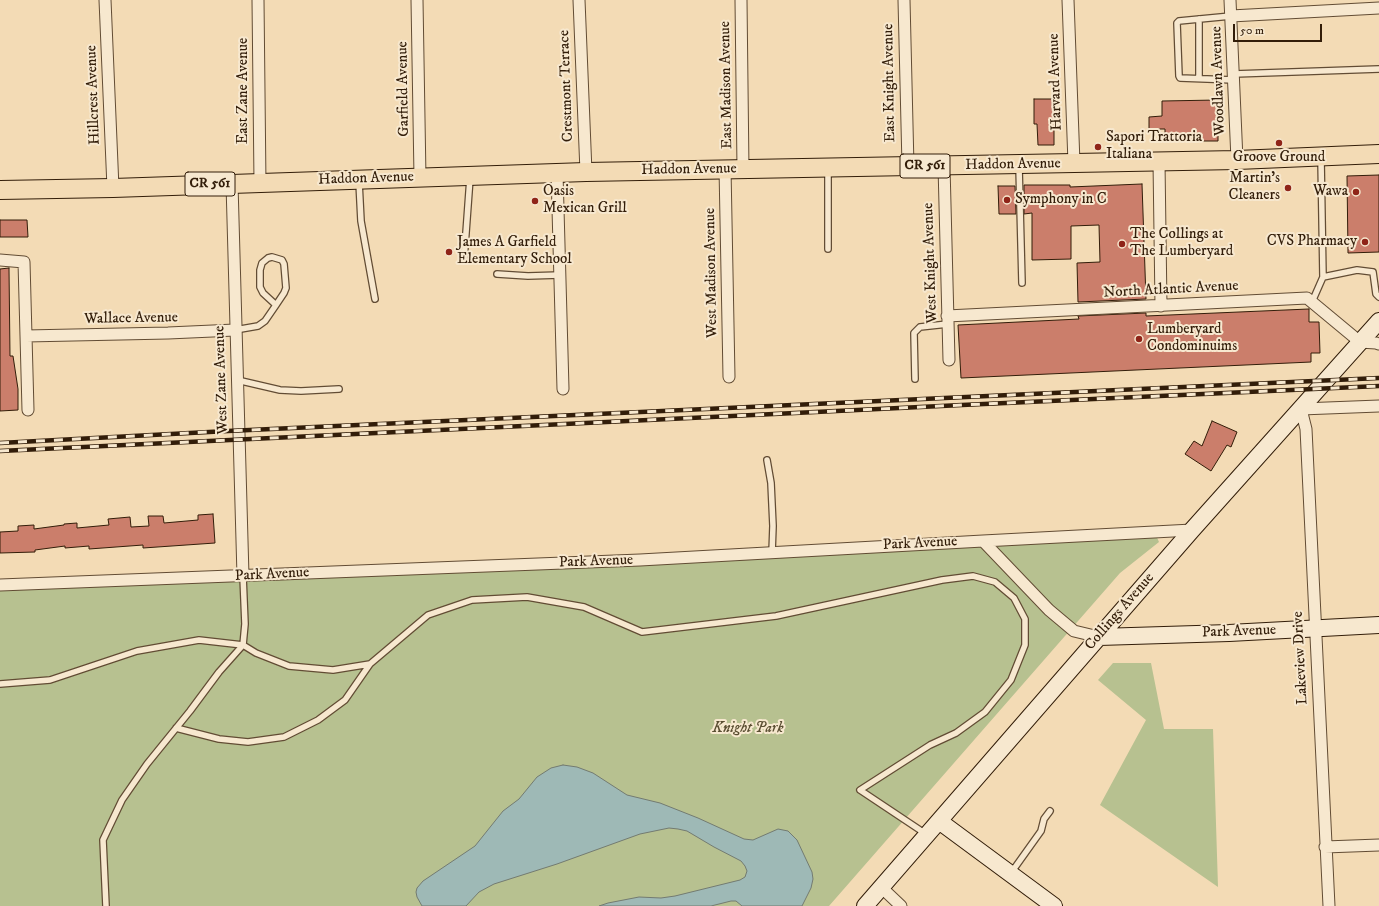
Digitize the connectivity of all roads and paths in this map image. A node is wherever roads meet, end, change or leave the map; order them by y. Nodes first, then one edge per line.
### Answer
1 (105, 0) edge
2 (258, 0) edge
3 (417, 0) edge
4 (579, 0) edge
5 (741, 0) edge
6 (904, 0) edge
7 (1068, 0) edge
8 (1230, 0) edge
9 (1379, 8) edge
10 (1231, 16) junction
11 (1199, 19) junction
12 (1379, 69) edge
13 (1234, 77) junction
14 (1199, 78) junction
15 (1379, 154) edge
16 (1321, 156) junction
17 (1236, 160) junction
18 (1159, 162) junction
19 (1074, 163) junction
20 (1019, 164) junction
21 (908, 166) junction
22 (944, 166) junction
23 (828, 167) junction
24 (725, 168) junction
25 (743, 169) junction
26 (586, 172) junction
27 (557, 173) junction
28 (470, 176) junction
29 (420, 177) junction
30 (359, 179) junction
31 (260, 183) junction
32 (232, 184) junction
33 (113, 188) junction
34 (0, 190) edge
35 (828, 249) dead end
36 (0, 260) edge
37 (464, 260) dead end
38 (498, 274) dead end
39 (560, 276) junction
40 (1323, 277) junction
41 (1022, 283) dead end
42 (1379, 297) edge
43 (375, 299) dead end
44 (1312, 302) junction
45 (276, 305) junction
46 (1161, 306) junction
47 (947, 320) junction
48 (1379, 321) edge
49 (236, 330) junction
50 (26, 336) junction
51 (1360, 342) junction
52 (1379, 344) edge
53 (949, 360) dead end
54 (729, 378) dead end
55 (916, 379) dead end
56 (237, 380) junction
57 (563, 389) dead end
58 (339, 390) dead end
59 (1379, 406) edge
60 (1301, 409) junction
61 (28, 410) dead end
62 (767, 460) dead end
63 (1192, 530) junction
64 (983, 541) junction
65 (772, 553) junction
66 (243, 576) junction
67 (0, 585) edge
68 (1379, 625) edge
69 (1314, 629) junction
70 (1099, 637) junction
71 (243, 645) junction
72 (370, 664) junction
73 (0, 684) edge
74 (176, 728) junction
75 (1050, 812) dead end
76 (939, 821) junction
77 (927, 834) junction
78 (1379, 845) edge
79 (1325, 847) junction
80 (1010, 874) junction
81 (881, 887) junction
82 (106, 906) edge
83 (865, 906) edge
84 (901, 906) edge
85 (1054, 906) edge
86 (1329, 906) edge

1 - 33 street, Hillcrest Avenue
2 - 31 street, East Zane Avenue
3 - 29 street, Garfield Avenue
4 - 26 street, Crestmont Terrace
5 - 25 street, East Madison Avenue
6 - 21 street, East Knight Avenue
7 - 19 street, Harvard Avenue
8 - 10 street, Woodlawn Avenue
9 - 10 street
10 - 11 lane
10 - 13 street, Woodlawn Avenue
11 - 14 lane
11 - 14 lane
12 - 13 lane
13 - 14 lane
13 - 17 street, Woodlawn Avenue
15 - 16 main road, Haddon Avenue / CR 561
16 - 17 main road, Haddon Avenue / CR 561
16 - 40 lane
17 - 18 main road, Haddon Avenue / CR 561
18 - 19 main road, Haddon Avenue / CR 561
18 - 46 street
19 - 20 main road, Haddon Avenue / CR 561
20 - 22 main road, Haddon Avenue / CR 561
20 - 41 lane
21 - 22 main road, Haddon Avenue / CR 561
21 - 23 main road, Haddon Avenue / CR 561
22 - 47 street, West Knight Avenue
23 - 25 main road, Haddon Avenue / CR 561
23 - 35 lane
24 - 25 main road, Haddon Avenue / CR 561
24 - 26 main road, Haddon Avenue / CR 561
24 - 54 street, West Madison Avenue
26 - 27 main road, Haddon Avenue / CR 561
27 - 28 main road, Haddon Avenue / CR 561
27 - 39 street
28 - 29 main road, Haddon Avenue / CR 561
28 - 37 lane
29 - 30 main road, Haddon Avenue / CR 561
30 - 31 main road, Haddon Avenue / CR 561
30 - 43 lane
31 - 32 main road, Haddon Avenue / CR 561
32 - 33 main road, Haddon Avenue / CR 561
32 - 49 street, West Zane Avenue
33 - 34 main road, Haddon Avenue / CR 561
36 - 50 street
38 - 39 lane
39 - 57 street
40 - 42 lane
40 - 44 lane
44 - 46 street, North Atlantic Avenue
44 - 51 street, North Atlantic Avenue
45 - 45 lane
45 - 49 lane
46 - 47 street, North Atlantic Avenue
47 - 53 street, West Knight Avenue
47 - 55 lane
48 - 51 main road, Collings Avenue
49 - 50 street, Wallace Avenue
49 - 56 street, West Zane Avenue
50 - 61 street
51 - 52 street
51 - 60 main road, Collings Avenue
56 - 58 lane
56 - 66 street, West Zane Avenue
59 - 60 street
60 - 63 main road, Collings Avenue
60 - 69 street, Lakeview Drive
62 - 65 lane
63 - 64 street, Park Avenue
63 - 70 main road, Collings Avenue
64 - 65 street, Park Avenue
64 - 70 street
65 - 66 street, Park Avenue
66 - 67 street, Park Avenue
66 - 71 lane
68 - 69 main road, Park Avenue
69 - 70 main road, Park Avenue
69 - 79 street, Lakeview Drive
70 - 76 main road, Collings Avenue
71 - 72 lane
71 - 73 lane
71 - 74 lane
72 - 74 lane
72 - 77 lane
74 - 82 lane
75 - 80 lane
76 - 77 main road, Collings Avenue
76 - 80 main road
77 - 81 main road, Collings Avenue
78 - 79 street
79 - 86 street, Lakeview Drive
80 - 85 main road
81 - 83 main road, Collings Avenue
81 - 84 street

